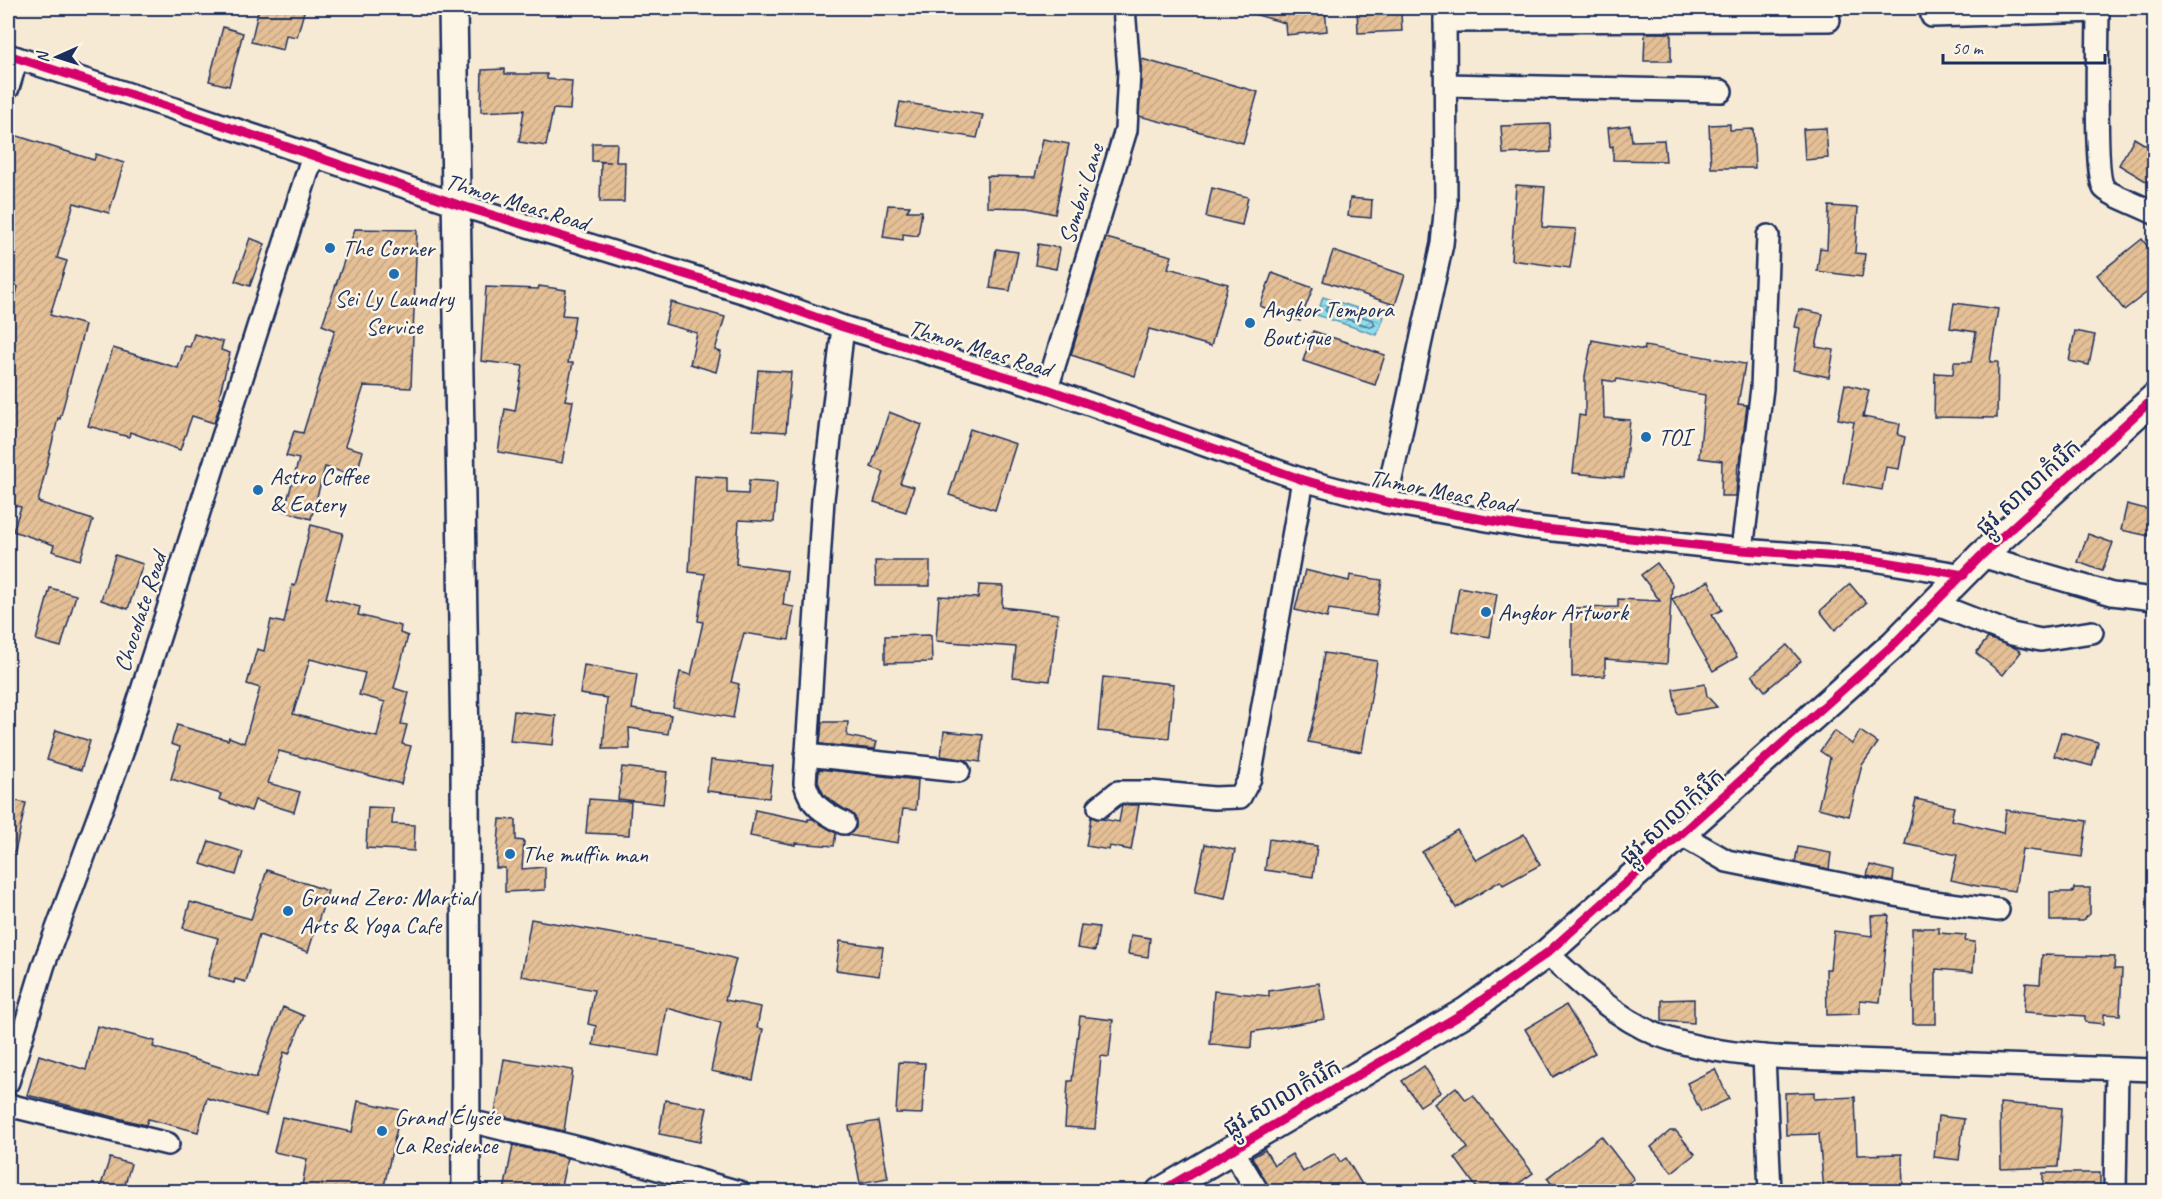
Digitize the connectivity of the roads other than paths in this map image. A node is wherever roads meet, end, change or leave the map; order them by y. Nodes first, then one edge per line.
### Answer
1 (453, 8) edge
2 (1124, 8) edge
3 (2098, 9) edge
4 (1445, 14) edge
5 (1932, 16) dead end
6 (1829, 20) dead end
7 (12, 57) edge
8 (1446, 84) junction
9 (8, 88) edge
10 (1721, 91) dead end
11 (313, 155) junction
12 (456, 204) junction
13 (2154, 213) edge
14 (1768, 236) dead end
15 (843, 327) junction
16 (1053, 371) junction
17 (2154, 398) edge
18 (1303, 480) junction
19 (1386, 502) junction
20 (1742, 550) junction
21 (1972, 566) junction
22 (2154, 599) edge
23 (1935, 604) junction
24 (2092, 632) dead end
25 (806, 755) junction
26 (959, 771) dead end
27 (1100, 807) dead end
28 (844, 823) dead end
29 (1680, 834) junction
30 (1998, 910) dead end
31 (1547, 953) junction
32 (1764, 1056) junction
33 (2117, 1070) junction
34 (2154, 1070) edge
35 (8, 1082) edge
36 (8, 1105) edge
37 (466, 1120) junction
38 (168, 1144) dead end
39 (1232, 1149) junction
40 (466, 1191) edge
41 (739, 1191) edge
42 (1160, 1191) edge
43 (1257, 1191) edge
44 (1770, 1191) edge
45 (2115, 1191) edge

1 - 12 street
2 - 16 street, Sombai Lane
3 - 5 street
3 - 13 street
4 - 6 street
4 - 8 street
7 - 9 street
7 - 11 street, Thmor Meas Road
8 - 10 street
8 - 19 street
11 - 12 street, Thmor Meas Road
11 - 35 street, Chocolate Road
12 - 15 street, Thmor Meas Road
12 - 37 street
14 - 20 street
15 - 16 street, Thmor Meas Road
15 - 25 street
16 - 18 street, Thmor Meas Road
17 - 21 street, ផ្លូវ សាលាកំរើក
18 - 19 street, Thmor Meas Road
18 - 27 street
19 - 20 street, Thmor Meas Road
20 - 21 street, Thmor Meas Road
21 - 22 street, Thmor Meas Road
21 - 23 street, ផ្លូវ សាលាកំរើក
23 - 24 street
23 - 29 street, ផ្លូវ សាលាកំរើក
25 - 26 street
25 - 28 street
29 - 30 street
29 - 31 street, ផ្លូវ សាលាកំរើក
31 - 32 street
31 - 39 street, ផ្លូវ សាលាកំរើក
32 - 33 street
32 - 44 street
33 - 34 street
33 - 45 street
36 - 38 street
37 - 40 street
37 - 41 street
39 - 42 street, ផ្លូវ សាលាកំរើក
39 - 43 street

